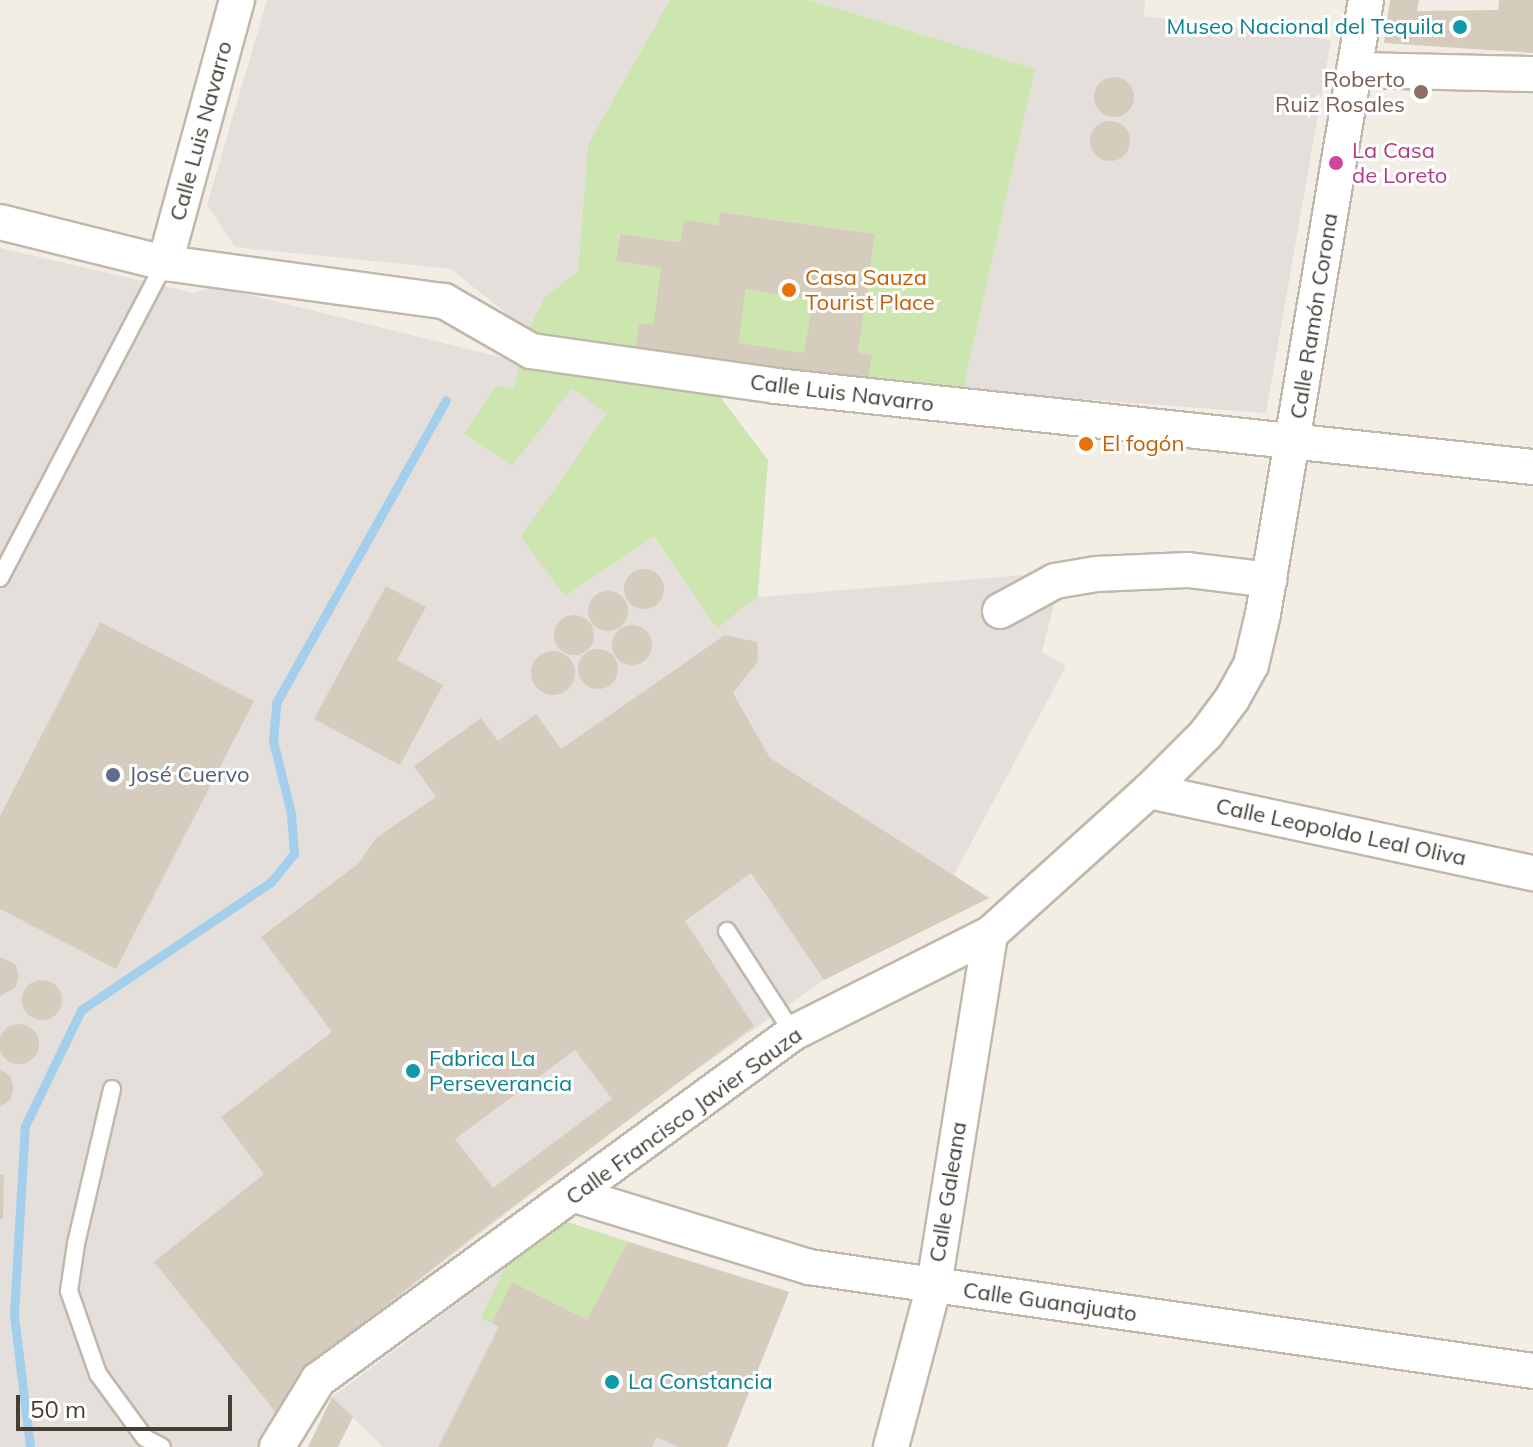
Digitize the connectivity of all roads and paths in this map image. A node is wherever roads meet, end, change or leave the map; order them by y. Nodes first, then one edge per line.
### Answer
1 (237, 0) edge
2 (1366, 0) edge
3 (1354, 70) junction
4 (1533, 74) edge
5 (0, 222) edge
6 (165, 263) junction
7 (1293, 442) junction
8 (1533, 467) edge
9 (0, 578) edge
10 (1269, 580) junction
11 (1000, 611) dead end
12 (1149, 791) junction
13 (1533, 873) edge
14 (727, 931) dead end
15 (990, 934) junction
16 (793, 1033) junction
17 (112, 1089) dead end
18 (575, 1195) junction
19 (934, 1285) junction
20 (1533, 1371) edge
21 (162, 1447) edge
22 (277, 1447) edge
23 (891, 1447) edge

1 - 6 street, Calle Luis Navarro
2 - 3 street, Calle Ramón Corona
3 - 4 street
3 - 7 street, Calle Ramón Corona
5 - 6 street, Calle Luis Navarro
6 - 7 street, Calle Luis Navarro
6 - 9 lane
7 - 8 street, Calle Luis Navarro
7 - 10 street, Calle Francisco Javier Sauza
10 - 11 street
10 - 12 street, Calle Francisco Javier Sauza
12 - 13 street, Calle Leopoldo Leal Oliva
12 - 15 street, Calle Francisco Javier Sauza
14 - 16 lane
15 - 16 street, Calle Francisco Javier Sauza
15 - 19 street, Calle Galeana
16 - 18 street, Calle Francisco Javier Sauza
17 - 21 lane
18 - 19 street, Calle Guanajuato
18 - 22 street, Calle Francisco Javier Sauza
19 - 20 street, Calle Guanajuato
19 - 23 street, Calle Galeana

